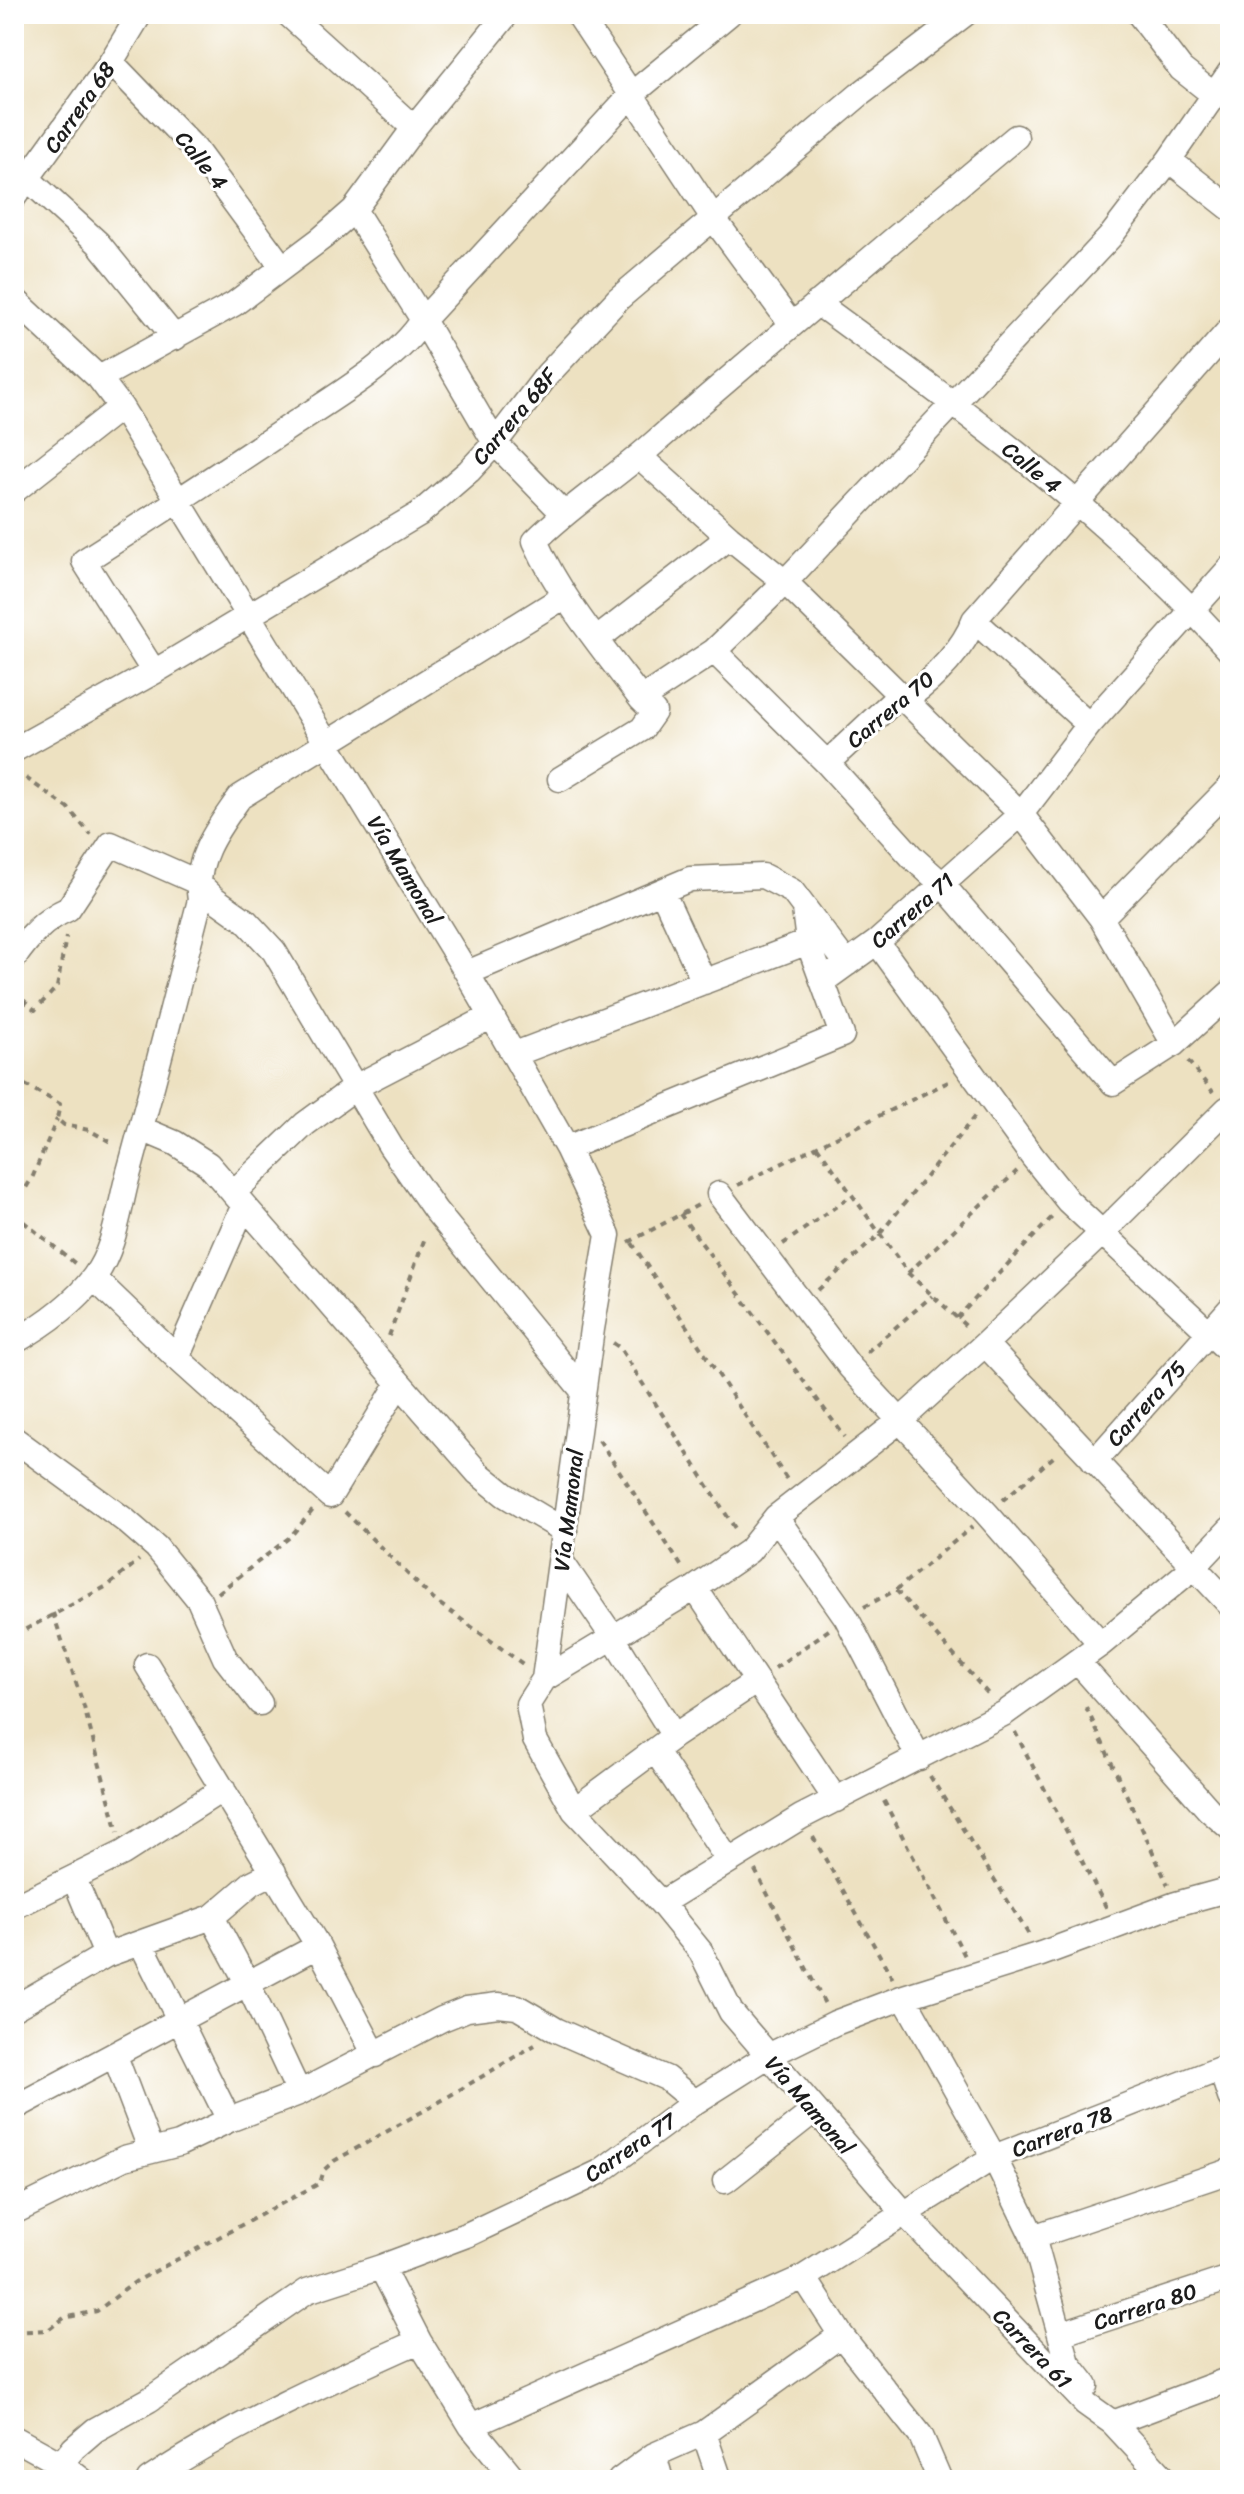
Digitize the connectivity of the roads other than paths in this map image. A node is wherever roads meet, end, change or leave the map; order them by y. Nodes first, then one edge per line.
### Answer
1 (140, 14) edge
2 (288, 14) edge
3 (578, 14) edge
4 (729, 14) edge
5 (965, 14) edge
6 (1139, 14) edge
7 (501, 16) edge
8 (111, 62) junction
9 (1230, 72) edge
10 (632, 94) junction
11 (1214, 95) junction
12 (414, 128) junction
13 (1016, 137) dead end
14 (1169, 160) junction
15 (21, 188) edge
16 (1230, 208) edge
17 (354, 210) junction
18 (714, 219) junction
19 (282, 267) junction
20 (14, 299) edge
21 (817, 303) junction
22 (423, 320) junction
23 (791, 324) junction
24 (1230, 329) edge
25 (175, 338) junction
26 (99, 378) junction
27 (953, 402) junction
28 (121, 407) junction
29 (495, 443) junction
30 (639, 456) junction
31 (14, 491) edge
32 (177, 501) junction
33 (1078, 505) junction
34 (563, 513) junction
35 (729, 537) junction
36 (1230, 568) edge
37 (785, 582) junction
38 (565, 596) junction
39 (1192, 608) junction
40 (247, 616) junction
41 (974, 620) junction
42 (596, 640) junction
43 (714, 651) junction
44 (1230, 651) edge
45 (154, 672) junction
46 (900, 695) junction
47 (641, 699) junction
48 (1089, 725) junction
49 (327, 742) junction
50 (14, 750) edge
51 (827, 763) junction
52 (560, 779) dead end
53 (1230, 787) edge
54 (1021, 814) junction
55 (197, 882) junction
56 (942, 884) junction
57 (662, 891) junction
58 (804, 907) junction
59 (1101, 918) junction
60 (808, 942) junction
61 (877, 942) junction
62 (14, 958) edge
63 (847, 964) junction
64 (467, 973) junction
65 (823, 981) junction
66 (704, 982) junction
67 (1230, 993) edge
68 (492, 1016) junction
69 (1174, 1044) junction
70 (515, 1054) junction
71 (357, 1086) junction
72 (1227, 1109) road end
73 (142, 1129) junction
74 (567, 1148) junction
75 (719, 1194) road end
76 (238, 1200) junction
77 (1102, 1233) junction
78 (94, 1278) junction
79 (1230, 1309) edge
80 (1210, 1332) junction
81 (14, 1342) edge
82 (985, 1344) junction
83 (1230, 1352) edge
84 (177, 1358) junction
85 (399, 1383) junction
86 (582, 1401) junction
87 (901, 1420) junction
88 (14, 1439) edge
89 (1094, 1462) junction
90 (776, 1517) junction
91 (1230, 1529) edge
92 (565, 1531) junction
93 (561, 1561) junction
94 (1194, 1567) junction
95 (695, 1588) junction
96 (1230, 1605) edge
97 (612, 1636) junction
98 (1101, 1644) junction
99 (147, 1665) dead end
100 (1073, 1665) junction
101 (544, 1679) junction
102 (757, 1681) junction
103 (260, 1703) dead end
104 (665, 1743) junction
105 (919, 1758) junction
106 (223, 1789) junction
107 (836, 1800) junction
108 (574, 1810) junction
109 (1230, 1828) edge
110 (736, 1855) junction
111 (274, 1872) junction
112 (74, 1878) junction
113 (1230, 1889) edge
114 (661, 1903) junction
115 (14, 1907) edge
116 (212, 1917) junction
117 (141, 1943) junction
118 (318, 1946) junction
119 (106, 1955) junction
120 (248, 1984) junction
121 (904, 1997) junction
122 (14, 2008) edge
123 (181, 2020) junction
124 (375, 2055) junction
125 (115, 2056) junction
126 (768, 2056) junction
127 (1226, 2067) edge
128 (299, 2093) junction
129 (1230, 2097) edge
130 (695, 2102) junction
131 (14, 2108) edge
132 (815, 2110) junction
133 (229, 2120) junction
134 (151, 2151) junction
135 (994, 2157) junction
136 (1230, 2171) edge
137 (725, 2181) dead end
138 (16, 2207) edge
139 (904, 2213) junction
140 (1033, 2237) junction
141 (381, 2267) junction
142 (804, 2277) junction
143 (1230, 2278) edge
144 (1060, 2334) junction
145 (841, 2335) junction
146 (419, 2341) junction
147 (1230, 2379) edge
148 (1113, 2423) junction
149 (471, 2426) junction
150 (704, 2433) junction
151 (14, 2438) edge
152 (654, 2455) junction
153 (54, 2472) edge
154 (82, 2480) edge
155 (149, 2480) edge
156 (515, 2480) edge
157 (620, 2480) edge
158 (661, 2480) edge
159 (720, 2480) edge
160 (940, 2480) edge
161 (1166, 2480) edge

1 - 8 street, Carrera 68
2 - 12 street
3 - 10 street
4 - 10 street
5 - 18 street, Carrera 68F
6 - 11 street
7 - 12 street
8 - 15 street, Carrera 68
8 - 19 street, Calle 4
9 - 11 street
10 - 18 street
10 - 22 street
11 - 14 street
12 - 17 street
13 - 21 street
14 - 16 street
14 - 27 street
15 - 25 street
17 - 19 street
17 - 22 street
18 - 23 street
18 - 29 street, Carrera 68F
19 - 25 street
20 - 26 street, Vía Mamonal
21 - 23 street
21 - 27 street, Calle 4
22 - 29 street
22 - 32 street
23 - 30 street
24 - 33 street, Carrera 70
25 - 26 street
26 - 28 street, Vía Mamonal
27 - 33 street, Calle 4
27 - 37 street
28 - 31 street
28 - 32 street, Vía Mamonal
29 - 34 street
29 - 40 street, Carrera 68F
30 - 34 street
30 - 35 street
32 - 40 street, Vía Mamonal
32 - 45 street
33 - 39 street, Calle 4
33 - 41 street, Carrera 70
34 - 38 street
35 - 37 street
35 - 42 street
36 - 39 street, Carrera 71
37 - 43 street
37 - 46 street
38 - 42 street
38 - 49 street
39 - 44 street, Calle 4
39 - 48 street, Carrera 71
40 - 45 street, Carrera 68F
40 - 49 street, Vía Mamonal
41 - 46 street, Carrera 70
41 - 48 street
42 - 47 street
43 - 47 street
43 - 51 street
45 - 50 street, Carrera 68F
46 - 51 street, Carrera 70
46 - 54 street
47 - 52 street
48 - 54 street, Carrera 71
49 - 55 street
49 - 64 street, Vía Mamonal
51 - 56 street, Carrera 70
53 - 59 street
54 - 56 street, Carrera 71
54 - 59 street
55 - 62 street
55 - 71 street
55 - 73 street
56 - 61 street, Carrera 71
56 - 69 street, Carrera 70
57 - 58 street
57 - 64 street
57 - 66 street
58 - 60 street
58 - 63 street
59 - 69 street
60 - 65 street
60 - 66 street
61 - 63 street, Carrera 71
61 - 77 street
63 - 65 street, Carrera 71
64 - 68 street, Vía Mamonal
65 - 74 street
66 - 70 street
67 - 69 street
68 - 70 street, Vía Mamonal
68 - 71 street
70 - 74 street, Vía Mamonal
71 - 76 street
71 - 86 street
72 - 77 street
73 - 76 street
73 - 78 street
74 - 86 street, Vía Mamonal
75 - 87 street
76 - 84 street
76 - 85 street
77 - 80 street
77 - 82 street
78 - 81 street
78 - 84 street
79 - 80 street, Carrera 75
80 - 83 street
80 - 89 street, Carrera 75
82 - 87 street
82 - 89 street
84 - 85 street
85 - 92 street
86 - 92 street, Vía Mamonal
87 - 90 street
87 - 98 street
88 - 103 street
89 - 94 street
90 - 95 street
90 - 105 street
91 - 94 street
92 - 93 street, Vía Mamonal
93 - 97 street
93 - 101 street, Vía Mamonal
94 - 96 street
94 - 98 street
95 - 97 street
95 - 102 street
97 - 101 street
97 - 104 street
98 - 100 street
99 - 106 street
100 - 105 street
100 - 109 street
101 - 108 street, Vía Mamonal
102 - 104 street
102 - 107 street
104 - 108 street
104 - 110 street
105 - 107 street
106 - 111 street
106 - 112 street
107 - 110 street
108 - 114 street, Vía Mamonal
110 - 114 street
111 - 116 street
111 - 118 street
112 - 115 street
112 - 119 street
113 - 121 street, Carrera 77
114 - 126 street, Vía Mamonal
116 - 117 street
116 - 120 street
117 - 119 street
117 - 123 street
118 - 120 street
118 - 124 street
119 - 122 street
120 - 123 street
120 - 128 street
121 - 126 street, Carrera 77
121 - 135 street
123 - 125 street
123 - 133 street
124 - 128 street
124 - 130 street
125 - 131 street
125 - 134 street
126 - 130 street, Carrera 77
126 - 132 street, Vía Mamonal
127 - 129 street
127 - 135 street, Carrera 78
128 - 133 street
130 - 141 street, Carrera 77
132 - 137 street
132 - 139 street, Vía Mamonal
133 - 134 street
134 - 138 street
135 - 139 street, Carrera 78
135 - 140 street
136 - 140 street
139 - 142 street
139 - 148 street, Carrera 61
140 - 144 street
141 - 146 street
141 - 153 street, Carrera 77
142 - 145 street
142 - 149 street
143 - 144 street, Carrera 80
144 - 148 street
145 - 150 street
145 - 160 street
146 - 149 street
146 - 155 street
147 - 148 street
148 - 161 street, Carrera 61
149 - 156 street
150 - 152 street
150 - 159 street
151 - 153 street
152 - 157 street
152 - 158 street
153 - 154 street

